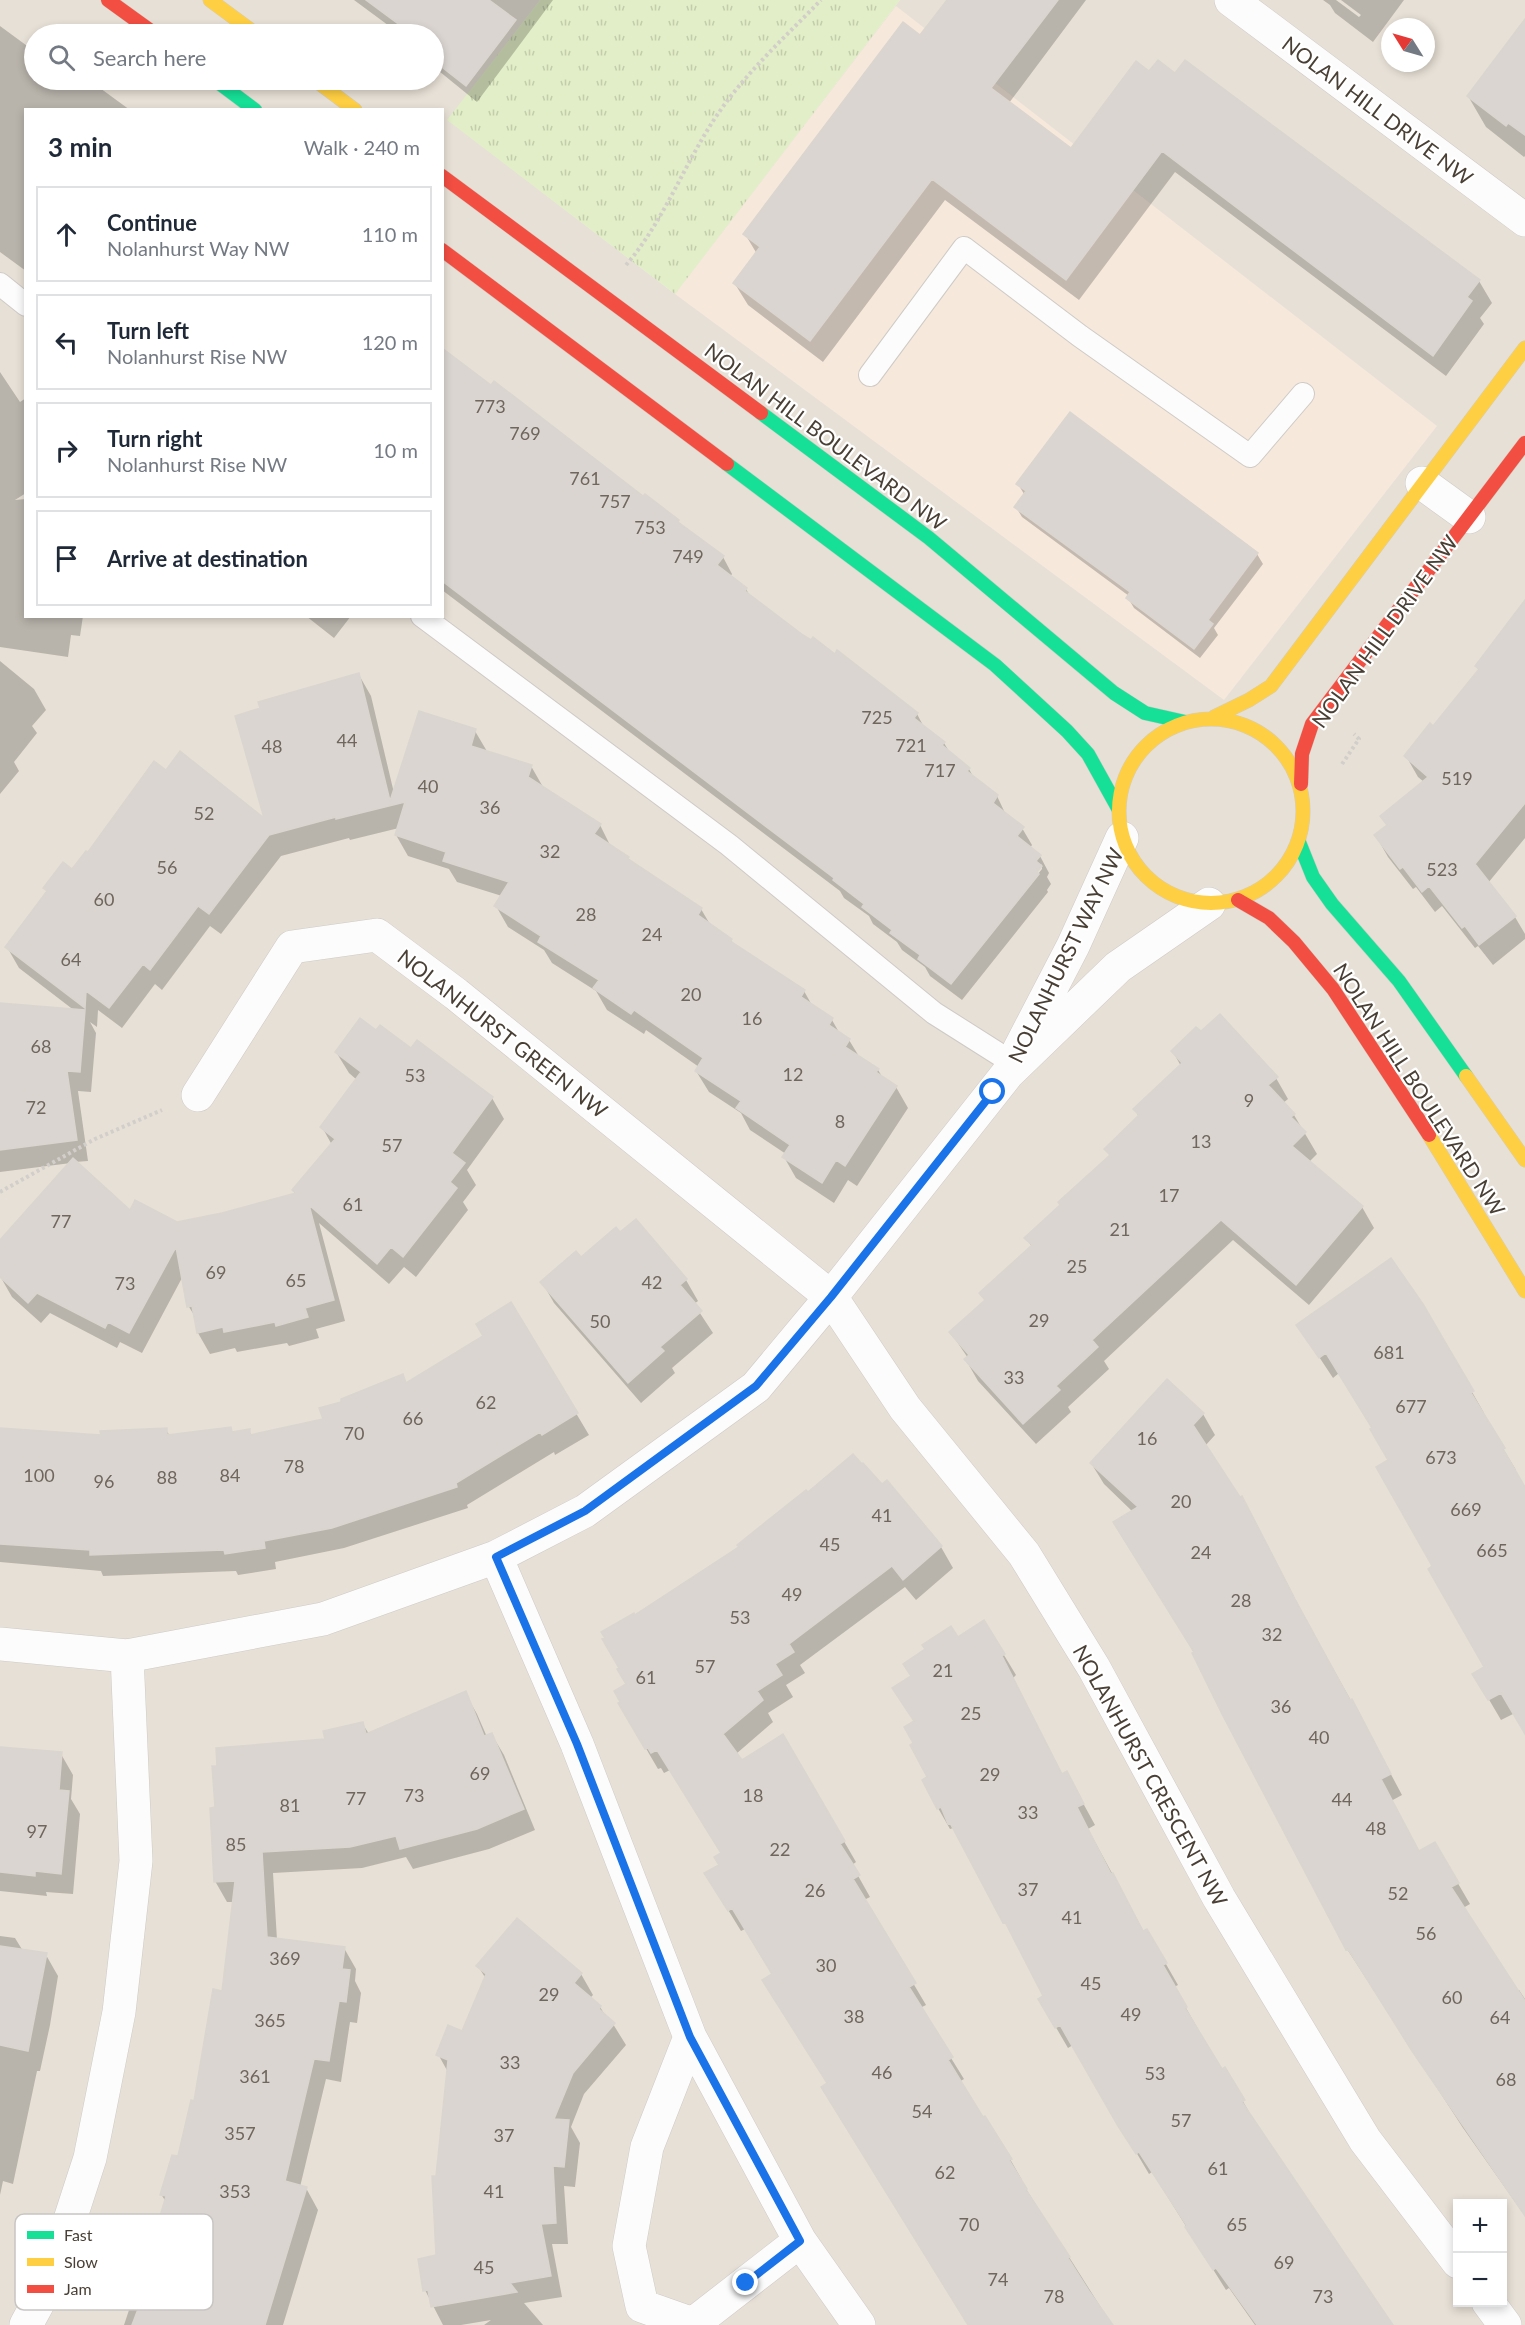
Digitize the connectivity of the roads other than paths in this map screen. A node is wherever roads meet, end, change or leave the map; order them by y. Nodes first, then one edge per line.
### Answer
1 (108, 0) edge
2 (210, 0) edge
3 (1231, 0) edge
4 (141, 24) edge
5 (242, 24) edge
6 (228, 90) edge
7 (328, 90) edge
8 (252, 108) edge
9 (352, 108) edge
10 (444, 178) edge
11 (1525, 220) edge
12 (444, 252) edge
13 (0, 284) edge
14 (24, 303) edge
15 (1525, 348) edge
16 (870, 375) dead end
17 (1304, 394) dead end
18 (1525, 443) edge
19 (1422, 483) junction
20 (1469, 517) junction
21 (425, 618) edge
22 (1214, 717) junction
23 (1185, 722) junction
24 (1300, 784) junction
25 (1120, 823) junction
26 (1299, 842) junction
27 (1223, 902) junction
28 (1010, 1068) junction
29 (198, 1095) road end
30 (1525, 1160) edge
31 (1525, 1291) edge
32 (831, 1297) junction
33 (496, 1557) junction
34 (0, 1644) edge
35 (127, 1656) junction
36 (690, 2037) junction
37 (72, 2214) edge
38 (800, 2241) junction
39 (1453, 2255) edge
40 (1492, 2307) edge
41 (34, 2310) edge
42 (26, 2325) edge
43 (859, 2325) edge
44 (1505, 2325) edge

1 - 4 street
2 - 5 street
3 - 11 street, NOLAN HILL DRIVE NW
6 - 8 street
7 - 9 street
10 - 23 street, NOLAN HILL BOULEVARD NW
12 - 25 street
13 - 14 lane
15 - 19 street
16 - 17 lane
18 - 20 street, NOLAN HILL DRIVE NW
19 - 20 street, NOLAN HILL DRIVE NW
19 - 22 street
20 - 24 street, NOLAN HILL DRIVE NW
21 - 28 lane
22 - 23 street
22 - 24 street
23 - 25 street
24 - 26 street
25 - 27 street
25 - 28 street, NOLANHURST WAY NW
26 - 27 street
26 - 30 street, NOLAN HILL BOULEVARD NW
27 - 28 street, NOLANHURST WAY NW
27 - 31 street, NOLAN HILL BOULEVARD NW
28 - 32 street, NOLANHURST WAY NW
29 - 32 street, NOLANHURST GREEN NW
32 - 33 street, NOLANHURST WAY NW
32 - 39 street, NOLANHURST CRESCENT NW
33 - 35 street, NOLANHURST WAY NW
33 - 36 street
34 - 35 street, NOLANHURST WAY NW
35 - 37 street
36 - 38 street
36 - 38 street
38 - 43 street
40 - 44 street
41 - 42 street

